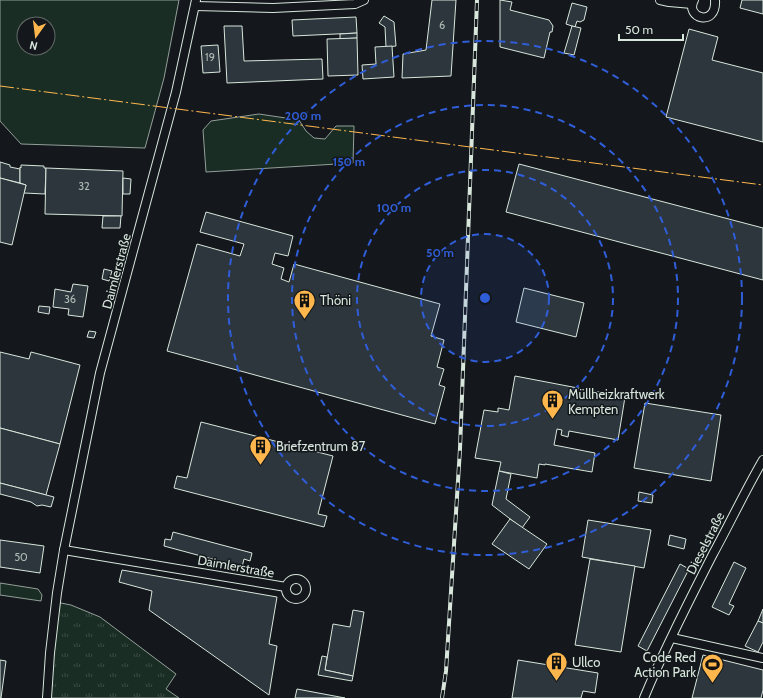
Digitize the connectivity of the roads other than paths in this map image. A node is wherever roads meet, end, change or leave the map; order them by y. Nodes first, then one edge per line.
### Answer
1 (364, 0) edge
2 (660, 0) edge
3 (715, 0) edge
4 (693, 2) edge
5 (196, 3) edge
6 (763, 460) edge
7 (64, 550) junction
8 (286, 587) dead end
9 (672, 638) junction
10 (763, 658) edge
11 (47, 698) edge
12 (644, 698) edge

1 - 5 street
2 - 4 street
3 - 4 street
5 - 7 street, Daimlerstraße
6 - 9 street, Dieselstraße
7 - 8 street, Daimlerstraße
7 - 11 street, Daimlerstraße
9 - 10 street
9 - 12 street, Dieselstraße

